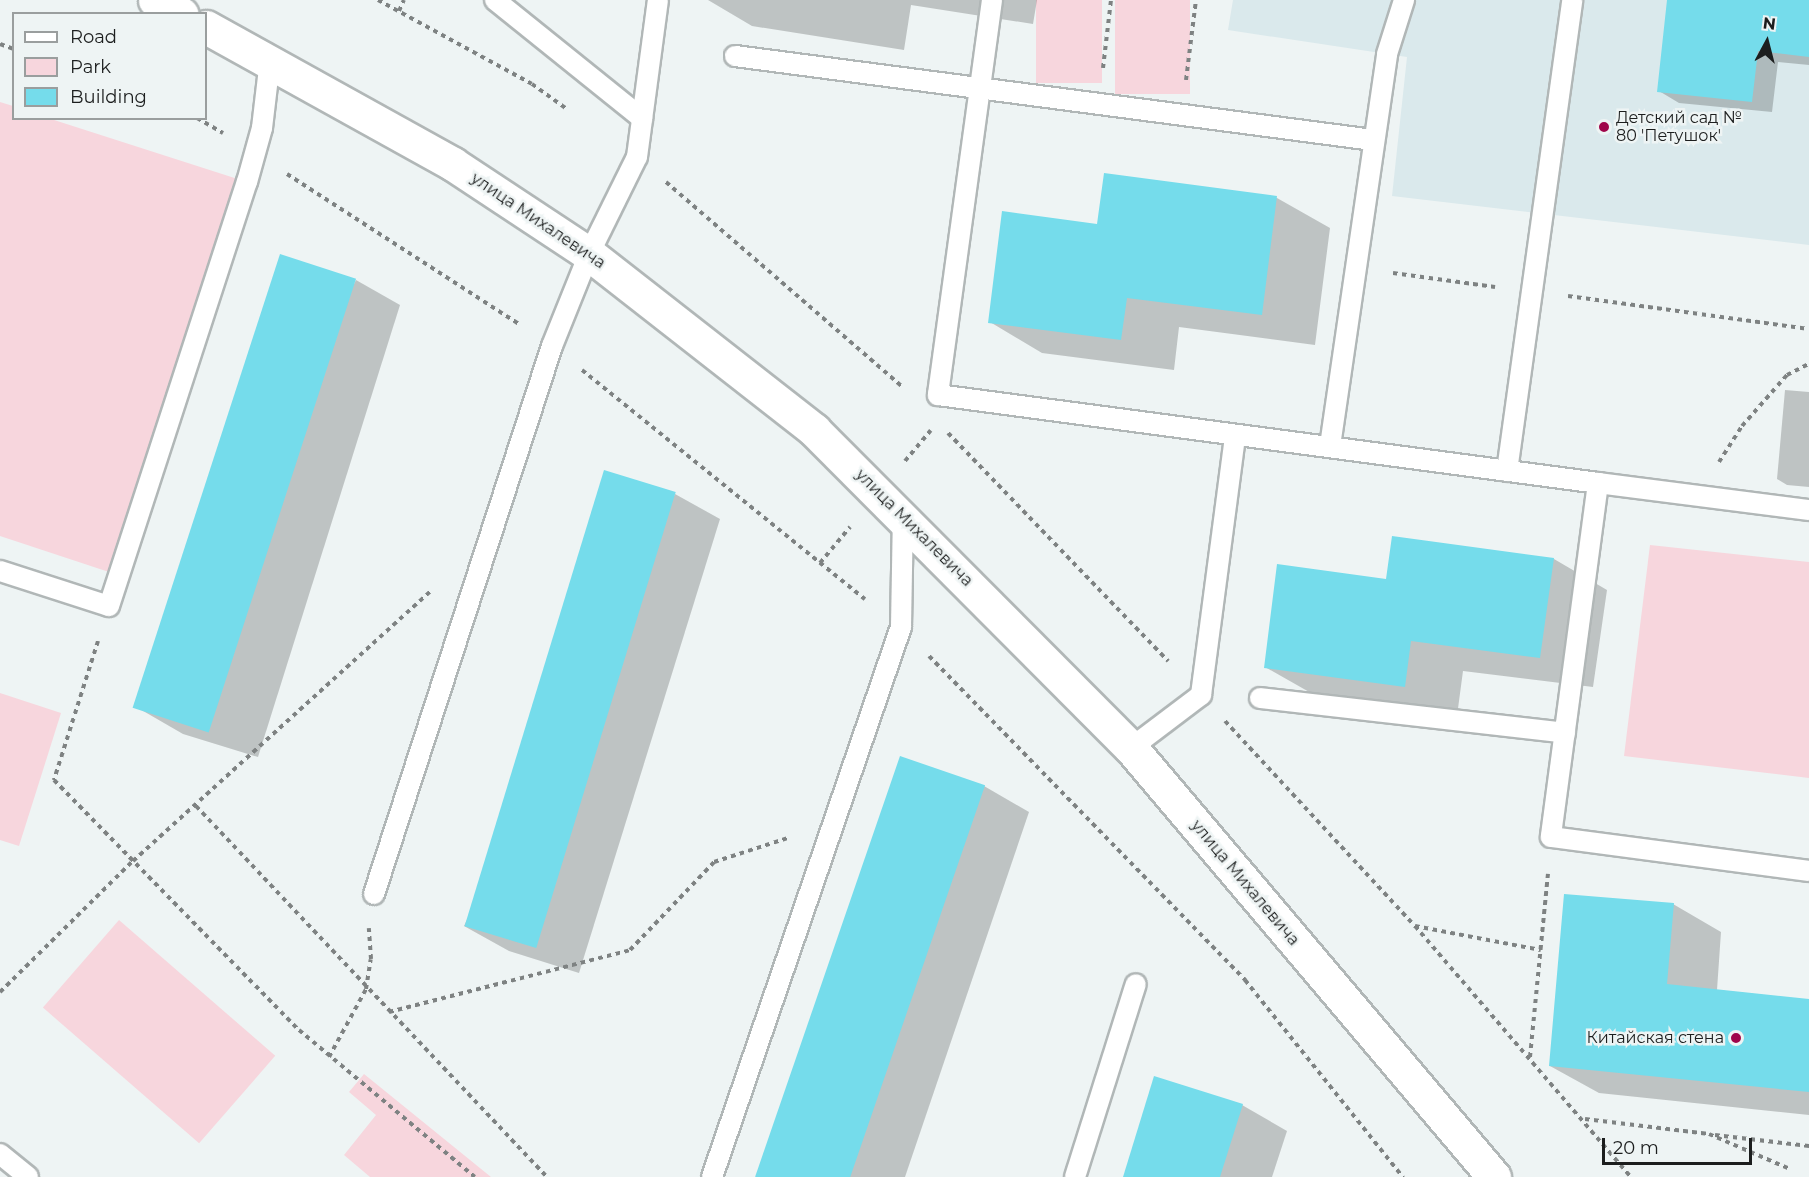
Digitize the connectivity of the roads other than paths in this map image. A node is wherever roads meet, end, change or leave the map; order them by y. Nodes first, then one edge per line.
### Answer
1 (155, 0) edge
2 (495, 0) edge
3 (658, 0) edge
4 (992, 0) edge
5 (1404, 0) edge
6 (1572, 0) edge
7 (176, 12) edge
8 (207, 28) edge
9 (735, 56) dead end
10 (270, 60) junction
11 (981, 89) junction
12 (642, 118) junction
13 (1373, 140) junction
14 (589, 254) junction
15 (1235, 435) junction
16 (1330, 446) junction
17 (1507, 471) junction
18 (1598, 483) junction
19 (1809, 510) edge
20 (903, 516) junction
21 (0, 570) edge
22 (1260, 698) dead end
23 (1565, 733) junction
24 (1131, 748) junction
25 (1809, 871) edge
26 (374, 894) road end
27 (1136, 984) dead end
28 (0, 1154) edge
29 (28, 1177) edge
30 (712, 1177) edge
31 (1075, 1177) edge
32 (1494, 1177) edge

1 - 7 main road
2 - 12 lane
3 - 12 lane
4 - 11 lane
5 - 13 lane
6 - 17 lane
8 - 10 main road, улица Михалевича
9 - 11 lane
10 - 14 main road, улица Михалевича
10 - 21 lane
11 - 13 lane
11 - 15 lane
12 - 14 lane
13 - 16 lane
14 - 20 main road, улица Михалевича
14 - 26 lane
15 - 16 lane
15 - 24 lane
16 - 17 lane
17 - 18 lane
18 - 19 lane
18 - 23 lane
20 - 24 main road, улица Михалевича
20 - 30 lane
22 - 23 lane
23 - 25 lane
24 - 32 main road, улица Михалевича
27 - 31 lane
28 - 29 lane

